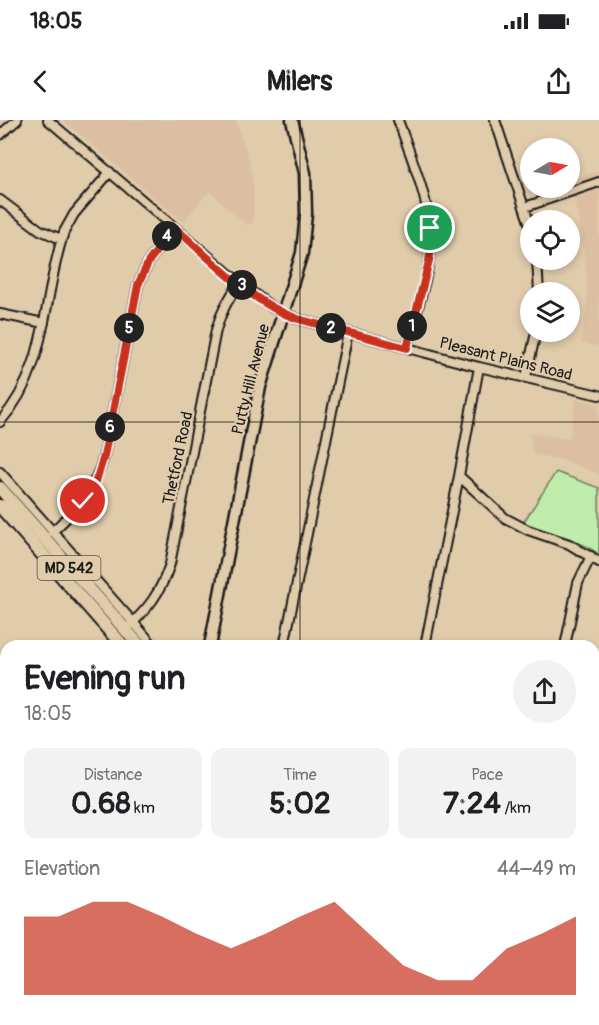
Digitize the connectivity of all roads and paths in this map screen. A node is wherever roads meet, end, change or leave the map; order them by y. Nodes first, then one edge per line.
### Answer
1 (17, 120) edge
2 (48, 120) edge
3 (292, 120) edge
4 (398, 120) edge
5 (495, 120) edge
6 (0, 135) edge
7 (110, 172) junction
8 (599, 182) edge
9 (0, 200) edge
10 (525, 207) junction
11 (526, 210) edge
12 (174, 227) junction
13 (61, 239) junction
14 (240, 283) junction
15 (283, 313) junction
16 (0, 314) edge
17 (44, 323) junction
18 (348, 333) junction
19 (534, 342) edge
20 (407, 348) junction
21 (479, 367) junction
22 (526, 377) junction
23 (599, 395) edge
24 (0, 422) edge
25 (0, 472) edge
26 (459, 476) junction
27 (0, 488) edge
28 (0, 506) edge
29 (52, 532) junction
30 (591, 556) junction
31 (599, 562) edge
32 (129, 627) junction
33 (118, 640) edge
34 (137, 640) edge
35 (146, 640) edge
36 (211, 640) edge
37 (285, 640) edge
38 (425, 640) edge
39 (566, 640) edge

1 - 6 street
2 - 7 street, Pleasant Plains Road
3 - 15 street, Putty Hill Avenue
4 - 20 street
5 - 10 street
7 - 12 street, Pleasant Plains Road
7 - 13 street
8 - 10 street
9 - 13 street
10 - 11 street
12 - 14 street, Pleasant Plains Road
12 - 29 street
13 - 17 street
14 - 15 street, Pleasant Plains Road
14 - 32 street, Thetford Road
15 - 18 street, Pleasant Plains Road
15 - 36 street, Putty Hill Avenue
16 - 17 street
17 - 24 street
18 - 20 street, Pleasant Plains Road
18 - 37 street
19 - 22 street
20 - 21 street, Pleasant Plains Road
21 - 22 street, Pleasant Plains Road
21 - 26 street
22 - 23 street, Pleasant Plains Road
25 - 29 street
26 - 30 street
26 - 38 street
27 - 32 main road, MD 542
28 - 33 main road, MD 542
29 - 32 street
30 - 31 street
30 - 39 street
32 - 34 main road, MD 542
32 - 35 street

